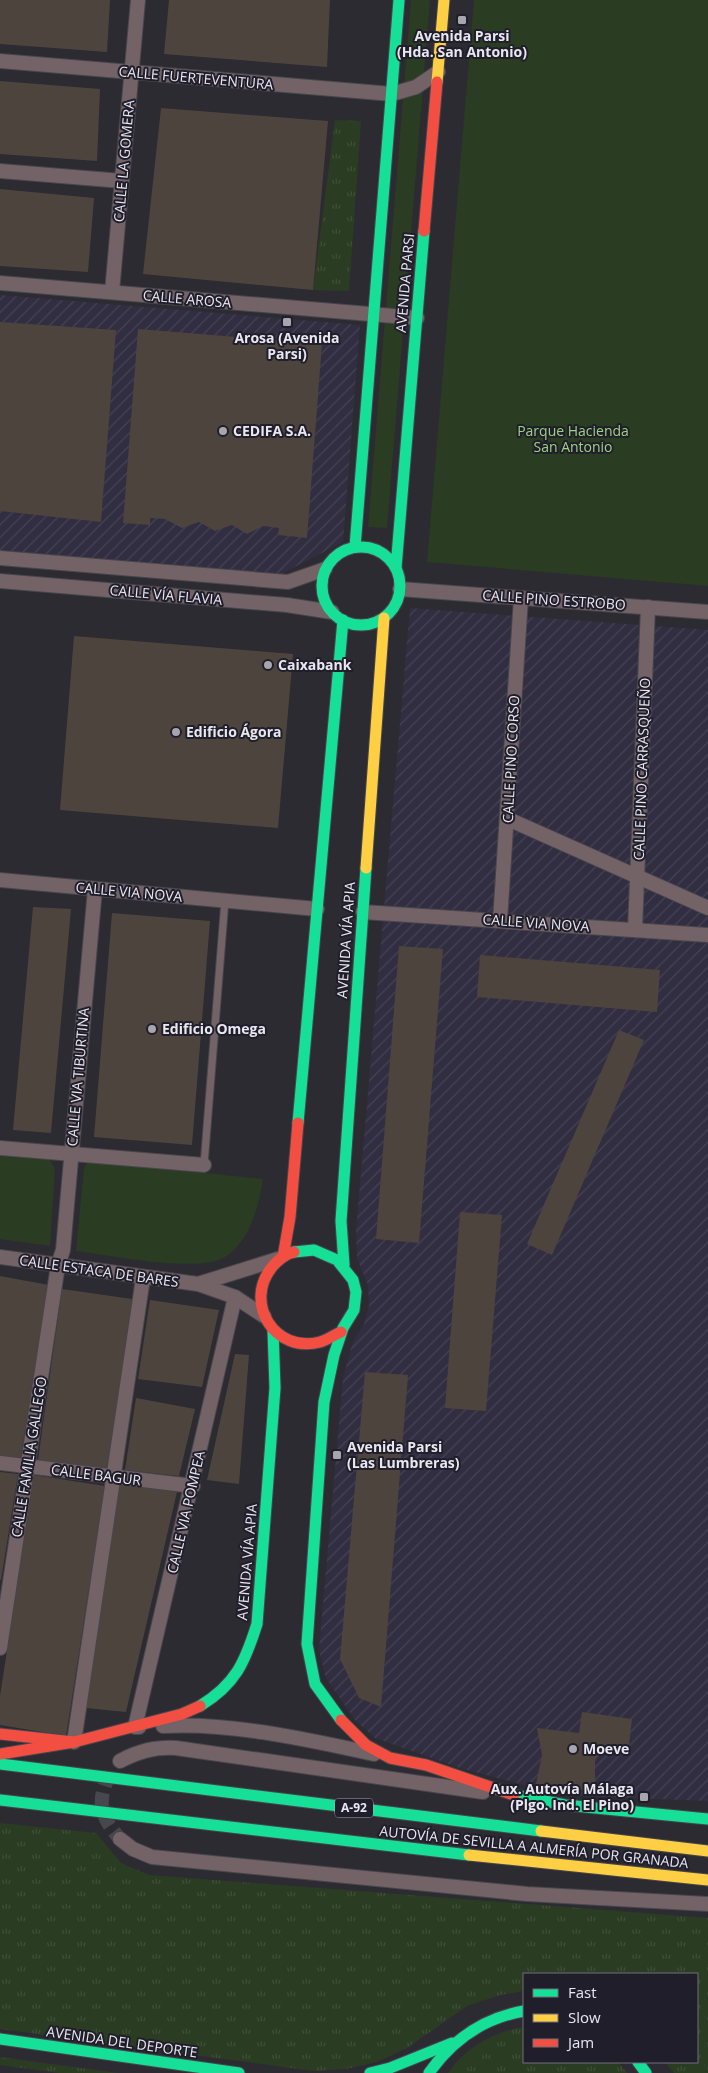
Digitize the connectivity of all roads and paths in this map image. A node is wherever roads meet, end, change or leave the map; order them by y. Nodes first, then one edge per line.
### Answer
1 (138, 0) edge
2 (399, 0) edge
3 (444, 0) edge
4 (0, 61) edge
5 (438, 72) junction
6 (131, 73) junction
7 (392, 94) junction
8 (0, 171) edge
9 (122, 180) junction
10 (0, 283) edge
11 (112, 292) junction
12 (374, 314) junction
13 (417, 318) junction
14 (355, 547) junction
15 (0, 558) edge
16 (396, 568) junction
17 (325, 569) junction
18 (0, 581) edge
19 (400, 589) junction
20 (521, 598) junction
21 (648, 607) junction
22 (708, 612) edge
23 (337, 616) junction
24 (384, 618) junction
25 (508, 819) junction
26 (637, 876) junction
27 (0, 880) edge
28 (95, 889) junction
29 (225, 900) junction
30 (708, 908) edge
31 (317, 909) junction
32 (363, 912) junction
33 (500, 921) junction
34 (635, 930) junction
35 (708, 935) edge
36 (0, 1148) edge
37 (71, 1154) junction
38 (204, 1165) joint
39 (0, 1257) edge
40 (281, 1258) junction
41 (58, 1265) junction
42 (344, 1265) junction
43 (143, 1278) junction
44 (198, 1284) junction
45 (235, 1297) junction
46 (264, 1316) junction
47 (273, 1330) junction
48 (341, 1332) junction
49 (0, 1463) edge
50 (27, 1466) junction
51 (113, 1477) junction
52 (193, 1486) junction
53 (0, 1648) edge
54 (135, 1727) junction
55 (0, 1734) edge
56 (74, 1742) junction
57 (0, 1754) edge
58 (390, 1758) junction
59 (120, 1761) dead end
60 (0, 1764) edge
61 (521, 1797) junction
62 (0, 1800) edge
63 (708, 1819) edge
64 (120, 1839) tunnel mouth
65 (708, 1851) edge
66 (615, 1871) junction
67 (708, 1880) edge
68 (708, 1891) edge
69 (708, 1904) edge
70 (523, 2011) edge
71 (0, 2041) edge
72 (452, 2044) junction
73 (239, 2073) edge
74 (370, 2073) edge
75 (429, 2073) edge

1 - 6 street, CALLE LA GOMERA
2 - 7 main road, AVENIDA PARSI
3 - 5 main road, AVENIDA PARSI
4 - 6 street, CALLE FUERTEVENTURA
5 - 7 street
5 - 13 main road, AVENIDA PARSI
6 - 7 street, CALLE FUERTEVENTURA
6 - 9 street, CALLE LA GOMERA
7 - 12 main road, AVENIDA PARSI
8 - 9 street
9 - 11 street, CALLE LA GOMERA
10 - 11 street, CALLE AROSA
11 - 12 street, CALLE AROSA
12 - 13 street, CALLE AROSA
12 - 14 main road, AVENIDA PARSI
13 - 16 main road, AVENIDA PARSI
14 - 16 main road
14 - 17 main road
15 - 17 street, CALLE VÍA FLAVIA
16 - 19 main road
17 - 23 main road
18 - 23 street, CALLE VÍA FLAVIA
19 - 20 street, CALLE PINO ESTROBO
19 - 24 main road
20 - 21 street, CALLE PINO ESTROBO
20 - 25 street, CALLE PINO CORSO
21 - 22 street, CALLE PINO ESTROBO
21 - 26 street, CALLE PINO CARRASQUEÑO
23 - 24 main road
23 - 31 main road
24 - 32 main road, AVENIDA VÍA APIA
25 - 26 street
25 - 33 street, CALLE PINO CORSO
26 - 30 street
26 - 34 street, CALLE PINO CARRASQUEÑO
27 - 28 street, CALLE VIA NOVA
28 - 29 street, CALLE VIA NOVA
28 - 37 street, CALLE VIA TIBURTINA
29 - 31 street, CALLE VIA NOVA
29 - 38 lane
31 - 40 main road
32 - 33 street, CALLE VIA NOVA
32 - 42 main road, AVENIDA VÍA APIA
33 - 34 street, CALLE VIA NOVA
34 - 35 street, CALLE VIA NOVA
36 - 37 street
37 - 38 street
37 - 41 street, CALLE VIA TIBURTINA
39 - 41 street, CALLE ESTACA DE BARES
40 - 42 main road
40 - 44 street, CALLE ESTACA DE BARES
40 - 46 main road
41 - 43 street, CALLE ESTACA DE BARES
41 - 50 street, CALLE FAMILIA GALLEGO
42 - 48 main road
43 - 44 street, CALLE ESTACA DE BARES
43 - 51 street
44 - 45 street, CALLE ESTACA DE BARES
45 - 46 street, CALLE ESTACA DE BARES
45 - 52 street, CALLE VIA POMPEA
46 - 47 main road
47 - 48 main road
47 - 54 main road, AVENIDA VÍA APIA
48 - 58 main road
49 - 50 street, CALLE BAGUR
50 - 51 street, CALLE BAGUR
50 - 53 street, CALLE FAMILIA GALLEGO
51 - 52 street, CALLE BAGUR
51 - 56 street
52 - 54 street, CALLE VIA POMPEA
54 - 56 main road, AVENIDA VÍA APIA
54 - 58 street
55 - 56 main road
56 - 57 main road, AVENIDA VÍA APIA
58 - 61 main road
59 - 61 street
60 - 65 main road, AUTOVÍA DE SEVILLA A ALMERÍA POR GRANADA / A-92
61 - 63 main road
62 - 66 main road, AUTOVÍA DE SEVILLA A ALMERÍA POR GRANADA
64 - 69 street
66 - 67 main road, AUTOVÍA DE SEVILLA A ALMERÍA POR GRANADA
66 - 68 main road
70 - 72 main road
71 - 73 main road, AVENIDA DEL DEPORTE
72 - 74 main road
72 - 75 main road

